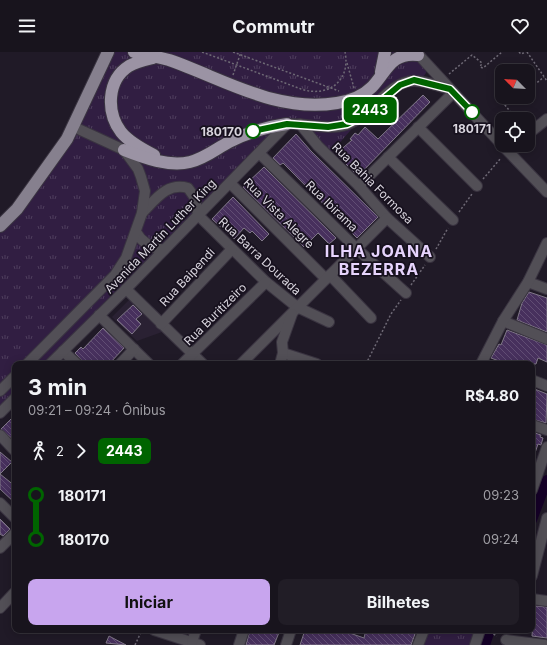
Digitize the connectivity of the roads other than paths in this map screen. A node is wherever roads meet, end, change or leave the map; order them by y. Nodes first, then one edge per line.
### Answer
1 (108, 52) edge
2 (134, 52) edge
3 (385, 52) edge
4 (417, 53) edge
5 (152, 55) edge
6 (428, 65) junction
7 (380, 77) junction
8 (414, 80) junction
9 (452, 91) junction
10 (547, 119) edge
11 (287, 124) junction
12 (300, 124) junction
13 (74, 127) junction
14 (418, 127) junction
15 (535, 128) edge
16 (495, 135) edge
17 (124, 150) junction
18 (511, 152) edge
19 (259, 153) junction
20 (388, 157) junction
21 (167, 162) junction
22 (230, 183) junction
23 (359, 186) junction
24 (477, 186) road end
25 (547, 192) edge
26 (142, 213) junction
27 (198, 216) junction
28 (387, 218) junction
29 (453, 220) road end
30 (0, 226) edge
31 (136, 232) junction
32 (547, 243) edge
33 (232, 249) junction
34 (358, 249) junction
35 (164, 250) junction
36 (430, 257) road end
37 (328, 277) junction
38 (266, 282) junction
39 (528, 282) junction
40 (547, 289) edge
41 (126, 290) junction
42 (406, 293) road end
43 (295, 309) junction
44 (99, 315) junction
45 (371, 318) dead end
46 (503, 321) junction
47 (329, 322) dead end
48 (161, 324) junction
49 (547, 338) edge
50 (134, 350) junction
51 (63, 351) junction
52 (283, 353) junction
53 (192, 354) junction
54 (30, 361) edge
55 (53, 361) edge
56 (74, 361) edge
57 (123, 361) edge
58 (146, 361) edge
59 (185, 361) edge
60 (200, 361) edge
61 (244, 361) edge
62 (281, 361) edge
63 (308, 361) edge
64 (484, 361) edge
65 (12, 379) edge
66 (535, 381) edge
67 (547, 386) edge
68 (0, 391) edge
69 (12, 401) edge
70 (0, 413) edge
71 (535, 426) edge
72 (547, 430) edge
73 (0, 435) edge
74 (12, 447) edge
75 (547, 447) edge
76 (535, 474) edge
77 (0, 503) edge
78 (12, 515) edge
79 (547, 518) edge
80 (12, 537) edge
81 (0, 548) edge
82 (542, 557) edge
83 (535, 570) edge
84 (12, 595) edge
85 (535, 599) edge
86 (547, 601) edge
87 (0, 608) edge
88 (163, 633) edge
89 (196, 633) edge
90 (243, 633) edge
91 (290, 633) edge
92 (423, 633) edge
93 (479, 633) edge
94 (510, 633) edge
95 (505, 642) edge
96 (196, 644) edge
97 (239, 645) edge
98 (286, 645) edge
99 (418, 645) edge
100 (474, 645) edge
101 (545, 645) edge

1 - 13 main road
2 - 5 highway
3 - 7 highway
4 - 6 street
4 - 7 highway
5 - 7 highway
5 - 21 highway
6 - 8 street
6 - 9 street
8 - 9 street
8 - 12 street
9 - 14 street
9 - 16 street
10 - 15 street
11 - 12 street
11 - 19 street, Avenida Martin Luther King
11 - 21 highway
12 - 23 street, Rua Bahia Formosa
13 - 17 street
13 - 30 main road
14 - 20 street
14 - 24 street
17 - 21 highway
17 - 26 street, Avenida Martin Luther King
18 - 25 street
19 - 22 street, Avenida Martin Luther King
19 - 34 street, Rua Ibirama
20 - 23 street
20 - 29 street
22 - 27 street, Avenida Martin Luther King
22 - 37 street, Rua Vista Alegre
23 - 28 street, Rua Bahia Formosa
26 - 27 street
26 - 31 street, Avenida Martin Luther King
27 - 33 street, Rua Barra Dourada
27 - 35 street, Avenida Martin Luther King
28 - 34 street
28 - 36 street, Rua Bahia Formosa
31 - 35 street
31 - 54 street, Avenida Martin Luther King
32 - 39 street
33 - 38 street, Rua Barra Dourada
33 - 48 street, Rua Baipendi
34 - 37 street
34 - 42 street, Rua Ibirama
35 - 41 street, Avenida Martin Luther King
37 - 43 street
37 - 45 street, Rua Vista Alegre
38 - 43 street, Rua Barra Dourada
38 - 53 street, Rua Buritizeiro
39 - 40 street
39 - 46 street
41 - 44 street, Avenida Martin Luther King
41 - 48 street
43 - 47 street, Rua Barra Dourada
43 - 52 street
43 - 61 street
44 - 50 street
44 - 51 street, Avenida Martin Luther King
46 - 49 street
46 - 64 street
48 - 53 street
50 - 57 street
50 - 58 street
51 - 55 street, Avenida Martin Luther King
51 - 56 street
52 - 62 street
52 - 63 street
53 - 59 street, Rua Buritizeiro
53 - 60 street
65 - 68 street
66 - 67 street
69 - 70 street
71 - 72 street
73 - 74 street
75 - 76 street
77 - 78 street
79 - 82 street
80 - 81 street
82 - 83 street
84 - 87 street
85 - 86 street
88 - 96 street
89 - 96 street
90 - 97 street
91 - 98 street
92 - 99 street
93 - 100 street
94 - 95 street
95 - 101 street

